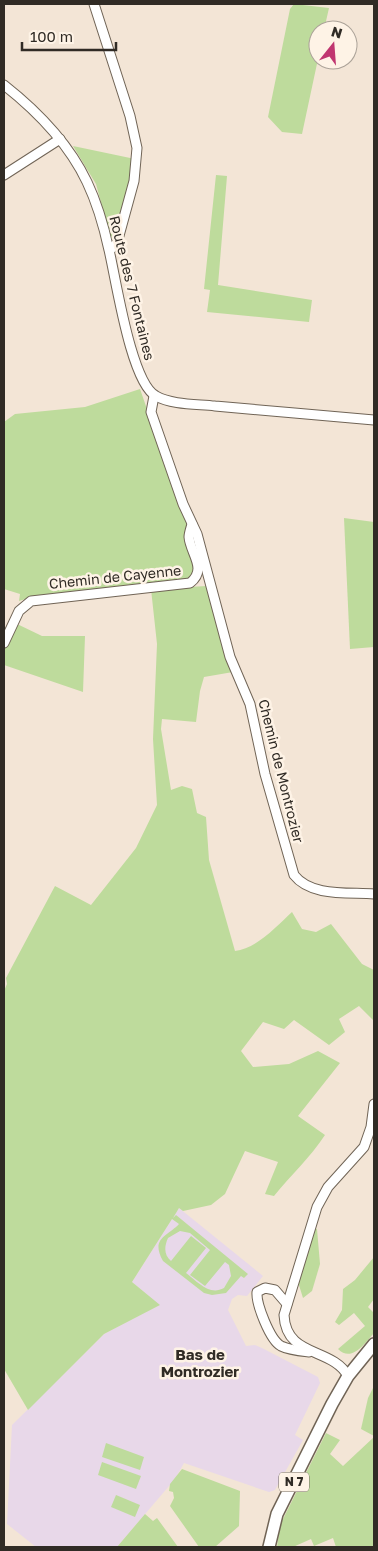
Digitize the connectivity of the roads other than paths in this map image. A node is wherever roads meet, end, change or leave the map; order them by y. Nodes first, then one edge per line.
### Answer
1 (94, 4) edge
2 (4, 85) edge
3 (60, 139) junction
4 (4, 175) edge
5 (110, 250) junction
6 (154, 396) junction
7 (374, 420) edge
8 (192, 524) junction
9 (4, 642) edge
10 (374, 894) edge
11 (374, 1104) edge
12 (296, 1280) junction
13 (276, 1290) junction
14 (287, 1304) junction
15 (374, 1344) edge
16 (312, 1352) junction
17 (348, 1376) junction
18 (269, 1547) edge

1 - 5 street
2 - 3 street, Route des 7 Fontaines
3 - 4 street
3 - 5 street, Route des 7 Fontaines
5 - 6 street, Route des 7 Fontaines
6 - 7 street
6 - 8 street, Chemin de Montrozier
8 - 9 street, Chemin de Cayenne
8 - 10 street, Chemin de Montrozier
11 - 12 street
12 - 13 street
12 - 14 street
13 - 14 street
13 - 16 street
14 - 16 street
15 - 17 main road, N 7
16 - 17 street
17 - 18 main road, N 7

